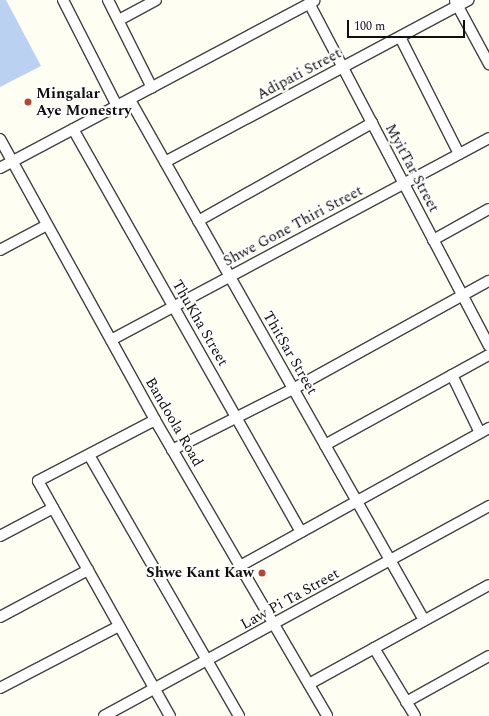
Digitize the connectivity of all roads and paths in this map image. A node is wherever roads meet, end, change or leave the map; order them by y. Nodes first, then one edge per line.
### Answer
1 (63, 0) edge
2 (108, 0) edge
3 (156, 0) edge
4 (468, 0) edge
5 (307, 2) edge
6 (456, 3) edge
7 (119, 20) junction
8 (400, 37) junction
9 (489, 64) edge
10 (343, 67) junction
11 (152, 88) junction
12 (130, 100) junction
13 (117, 106) junction
14 (372, 123) junction
15 (73, 129) junction
16 (489, 138) edge
17 (0, 139) edge
18 (459, 154) junction
19 (12, 162) junction
20 (165, 162) junction
21 (0, 168) edge
22 (404, 184) junction
23 (489, 210) edge
24 (198, 221) junction
25 (47, 226) junction
26 (433, 240) junction
27 (0, 250) edge
28 (230, 277) junction
29 (489, 281) edge
30 (462, 296) junction
31 (173, 307) junction
32 (111, 340) junction
33 (489, 346) edge
34 (489, 355) edge
35 (452, 375) junction
36 (293, 389) junction
37 (236, 418) junction
38 (156, 420) junction
39 (486, 431) edge
40 (325, 445) junction
41 (172, 450) junction
42 (89, 454) junction
43 (357, 501) junction
44 (489, 506) edge
45 (53, 508) junction
46 (301, 532) junction
47 (0, 536) edge
48 (390, 560) junction
49 (240, 566) junction
50 (88, 570) junction
51 (489, 585) edge
52 (0, 617) edge
53 (424, 620) junction
54 (274, 624) junction
55 (119, 626) junction
56 (374, 648) junction
57 (489, 656) edge
58 (207, 660) junction
59 (309, 684) junction
60 (0, 688) edge
61 (154, 689) junction
62 (406, 702) junction
63 (104, 716) edge
64 (170, 716) edge
65 (239, 716) edge
66 (327, 716) edge
67 (415, 716) edge

1 - 13 street
2 - 7 street
3 - 7 street
4 - 6 street, Adipati Street
5 - 10 street, MyitTar Street
5 - 11 street
6 - 8 street, Adipati Street
6 - 9 street
7 - 11 street
8 - 10 street, Adipati Street
8 - 18 street
10 - 14 street, MyitTar Street
10 - 20 street, Adipati Street
11 - 12 street
12 - 13 street
12 - 20 street, ThitSar Street
13 - 15 street
14 - 22 street, MyitTar Street
14 - 24 street
15 - 19 street
15 - 31 street, ThuKha Street
16 - 18 street, Shwe Gone Thiri Street
17 - 19 street, Bandoola Road
18 - 22 street, Shwe Gone Thiri Street
19 - 21 street
19 - 25 street, Bandoola Road
20 - 24 street, ThitSar Street
22 - 26 street, MyitTar Street
22 - 28 street, Shwe Gone Thiri Street
23 - 26 street
24 - 28 street, ThitSar Street
25 - 27 street
25 - 32 street, Bandoola Road
26 - 30 street, MyitTar Street
28 - 31 street, Shwe Gone Thiri Street
28 - 36 street, ThitSar Street
29 - 30 street
30 - 33 street, MyitTar Street
30 - 36 street
31 - 32 street, Shwe Gone Thiri Street
31 - 37 street, ThuKha Street
32 - 38 street, Bandoola Road
34 - 35 street
35 - 39 street
35 - 40 street
36 - 37 street
36 - 40 street, ThitSar Street
37 - 41 street
37 - 46 street, ThuKha Street
38 - 41 street, Bandoola Road
38 - 42 street
39 - 43 street
40 - 43 street, ThitSar Street
41 - 49 street, Bandoola Road
42 - 45 street
42 - 58 street
43 - 46 street
43 - 48 street, ThitSar Street
44 - 48 street, Law Pi Ta Street
45 - 47 street
45 - 50 street
46 - 49 street
48 - 53 street, ThitSar Street
48 - 54 street, Law Pi Ta Street
49 - 54 street, Bandoola Road
50 - 52 street
50 - 55 street
51 - 53 street
53 - 56 street
54 - 58 street, Law Pi Ta Street
54 - 59 street, Bandoola Road
55 - 60 street
55 - 61 street
56 - 59 street
56 - 62 street
57 - 62 street
58 - 61 street, Law Pi Ta Street
58 - 65 street
59 - 66 street, Bandoola Road
61 - 63 street, Law Pi Ta Street
61 - 64 street
62 - 67 street

